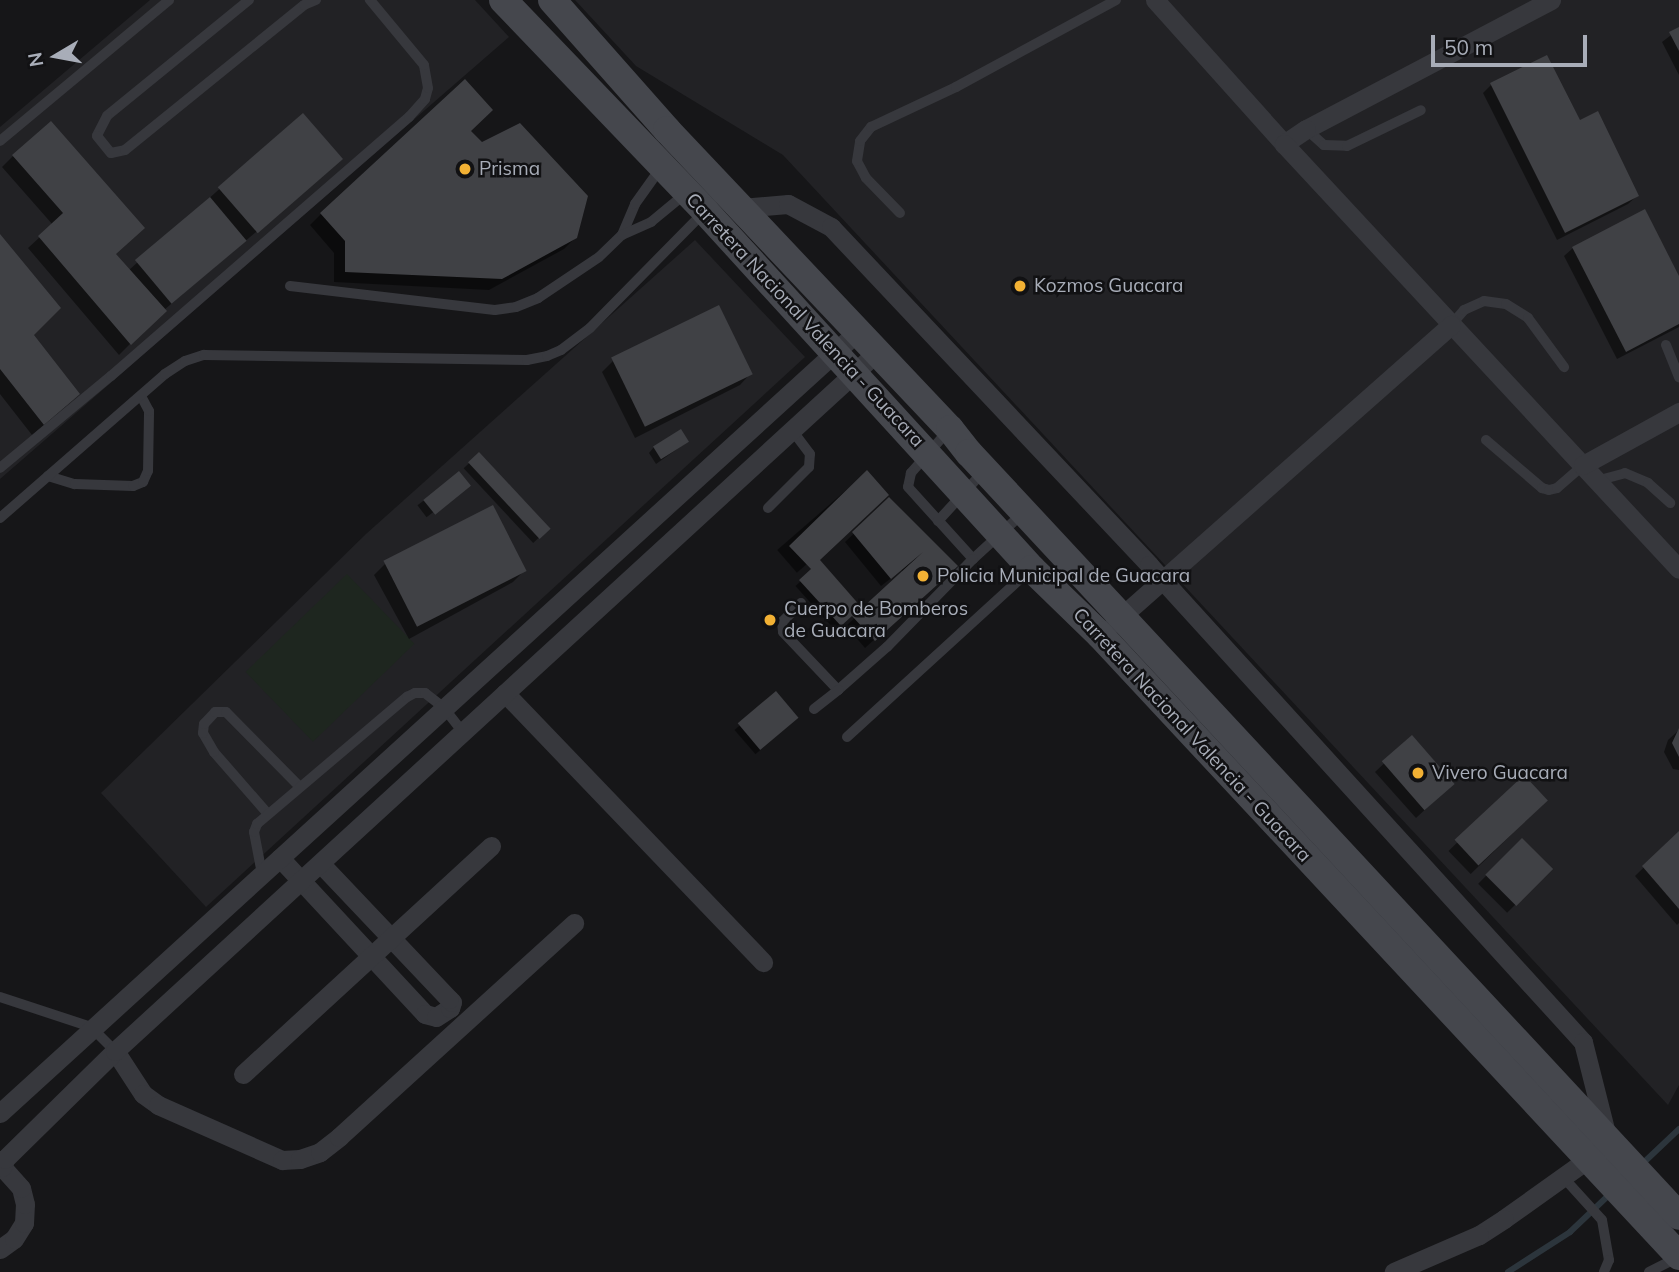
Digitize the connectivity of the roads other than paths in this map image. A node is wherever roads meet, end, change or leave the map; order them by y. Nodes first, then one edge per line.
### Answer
1 (169, 0) edge
2 (249, 0) edge
3 (316, 0) edge
4 (370, 0) edge
5 (503, 0) edge
6 (552, 0) edge
7 (1116, 0) edge
8 (1155, 0) edge
9 (1551, 0) edge
10 (1421, 110) dead end
11 (1306, 129) junction
12 (0, 141) edge
13 (1284, 144) junction
14 (662, 166) junction
15 (696, 202) junction
16 (741, 208) junction
17 (900, 213) dead end
18 (622, 235) junction
19 (290, 286) dead end
20 (1451, 325) junction
21 (857, 332) junction
22 (1666, 345) dead end
23 (835, 353) junction
24 (876, 353) junction
25 (1564, 367) dead end
26 (854, 374) junction
27 (1679, 377) edge
28 (141, 396) junction
29 (1679, 412) edge
30 (950, 429) junction
31 (792, 430) junction
32 (1486, 440) dead end
33 (929, 453) junction
34 (1583, 465) junction
35 (0, 468) edge
36 (985, 470) junction
37 (48, 476) junction
38 (1596, 481) junction
39 (965, 492) junction
40 (1670, 503) dead end
41 (768, 508) dead end
42 (1025, 512) junction
43 (0, 518) edge
44 (938, 521) junction
45 (1001, 534) junction
46 (973, 559) junction
47 (1032, 569) junction
48 (1679, 569) edge
49 (1164, 581) junction
50 (801, 603) dead end
51 (1111, 626) junction
52 (838, 690) junction
53 (505, 693) junction
54 (444, 708) junction
55 (814, 709) dead end
56 (462, 731) junction
57 (847, 737) dead end
58 (300, 787) junction
59 (268, 814) junction
60 (491, 846) dead end
61 (279, 858) junction
62 (321, 864) junction
63 (262, 874) junction
64 (300, 881) junction
65 (574, 923) dead end
66 (390, 937) junction
67 (370, 957) junction
68 (763, 962) dead end
69 (0, 997) edge
70 (91, 1027) junction
71 (116, 1051) junction
72 (243, 1073) dead end
73 (0, 1113) edge
74 (1607, 1137) junction
75 (1596, 1168) junction
76 (1563, 1177) junction
77 (1679, 1216) edge
78 (0, 1249) edge
79 (1679, 1257) edge
80 (1394, 1272) edge
81 (1604, 1272) edge
82 (1649, 1272) edge

1 - 12 lane
2 - 3 lane
4 - 35 lane
5 - 14 main road, Carretera Nacional Valencia - Guacara
6 - 16 main road, Carretera Nacional Valencia - Guacara
7 - 17 lane
8 - 13 street
9 - 11 street
10 - 11 lane
11 - 13 street
13 - 20 street
14 - 15 main road, Carretera Nacional Valencia - Guacara
14 - 18 lane
15 - 18 lane
15 - 23 main road, Carretera Nacional Valencia - Guacara
15 - 28 lane
16 - 21 main road, Carretera Nacional Valencia - Guacara
16 - 49 street
18 - 19 lane
20 - 25 lane
20 - 34 street
20 - 49 street
21 - 23 street
21 - 24 main road, Carretera Nacional Valencia - Guacara
22 - 27 lane
23 - 26 main road, Carretera Nacional Valencia - Guacara
23 - 54 street
24 - 26 street
24 - 30 main road, Carretera Nacional Valencia - Guacara
26 - 31 street
26 - 33 main road, Carretera Nacional Valencia - Guacara
28 - 37 lane
28 - 37 lane
29 - 34 street
30 - 33 lane
30 - 36 main road, Carretera Nacional Valencia - Guacara
31 - 41 lane
31 - 53 street
32 - 34 lane
33 - 39 main road, Carretera Nacional Valencia - Guacara
33 - 44 lane
34 - 38 street
36 - 39 lane
36 - 42 main road, Carretera Nacional Valencia - Guacara
37 - 43 lane
38 - 40 lane
38 - 48 street
39 - 44 lane
39 - 45 main road, Carretera Nacional Valencia - Guacara
42 - 45 lane
42 - 51 main road, Carretera Nacional Valencia - Guacara
44 - 46 lane
45 - 46 lane
45 - 47 main road, Carretera Nacional Valencia - Guacara
46 - 52 lane
47 - 51 main road, Carretera Nacional Valencia - Guacara
47 - 57 lane
49 - 51 street
49 - 74 street
50 - 52 lane
51 - 74 main road, Carretera Nacional Valencia - Guacara
51 - 75 main road, Carretera Nacional Valencia - Guacara
52 - 55 lane
53 - 56 street
53 - 68 street
54 - 56 lane
54 - 58 lane
54 - 61 street
56 - 62 street
58 - 59 lane
58 - 59 lane
59 - 63 lane
60 - 66 street
61 - 63 street
61 - 64 street
62 - 64 street
62 - 66 street
63 - 70 street
64 - 67 street
64 - 71 street
65 - 71 street
66 - 67 street
66 - 67 street
67 - 72 street
69 - 70 lane
70 - 71 lane
70 - 73 street
71 - 78 street
74 - 75 street
74 - 77 main road, Carretera Nacional Valencia - Guacara
75 - 76 street
75 - 79 main road, Carretera Nacional Valencia - Guacara
76 - 80 street
76 - 81 lane
79 - 82 lane

